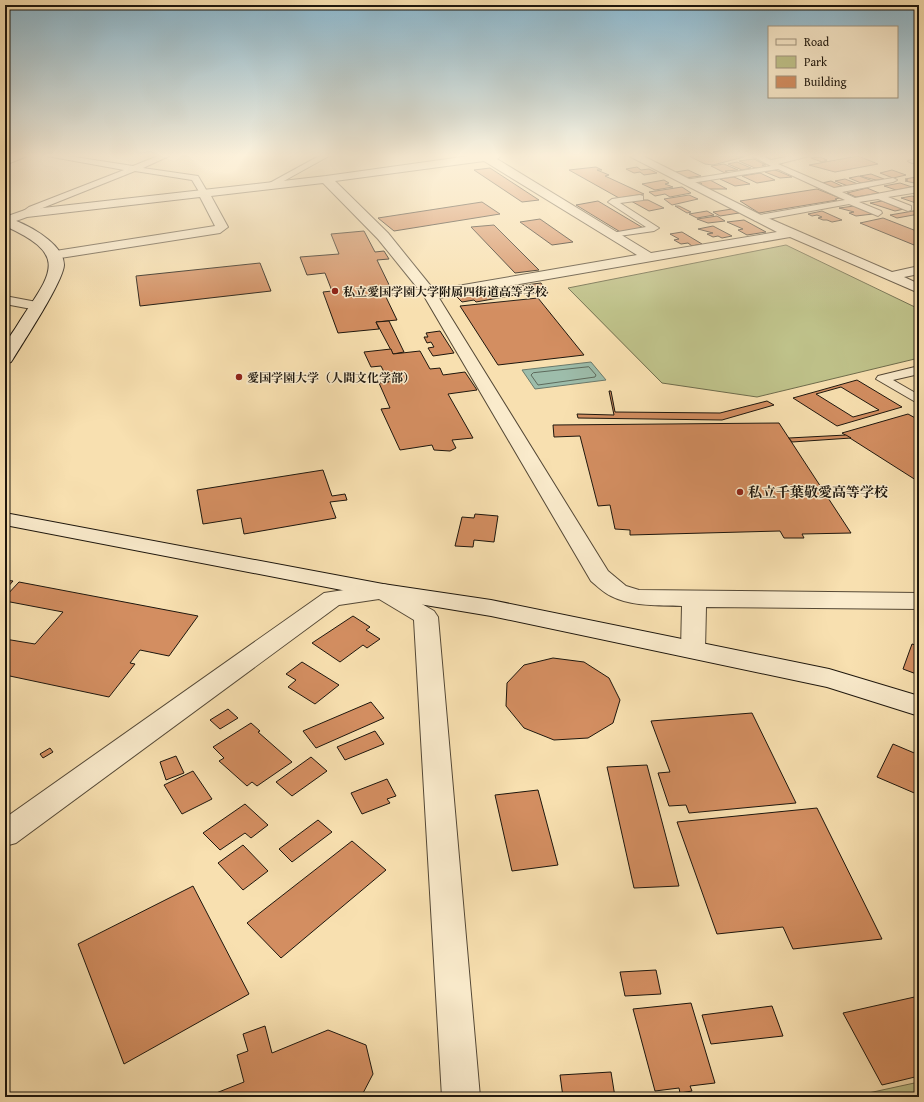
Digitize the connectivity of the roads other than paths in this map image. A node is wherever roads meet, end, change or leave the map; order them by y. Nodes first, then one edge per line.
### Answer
1 (36, 207) edge
2 (81, 207) edge
3 (212, 207) edge
4 (354, 207) edge
5 (570, 207) edge
6 (621, 207) edge
7 (736, 207) edge
8 (817, 207) edge
9 (866, 207) edge
10 (878, 213) dead end
11 (25, 214) junction
12 (757, 218) junction
13 (5, 221) edge
14 (790, 233) junction
15 (615, 235) junction
16 (54, 255) junction
17 (648, 257) junction
18 (919, 270) edge
19 (892, 276) junction
20 (919, 289) edge
21 (430, 295) junction
22 (5, 300) edge
23 (37, 306) junction
24 (5, 359) edge
25 (919, 370) edge
26 (919, 400) edge
27 (5, 519) edge
28 (383, 591) junction
29 (694, 599) junction
30 (919, 601) edge
31 (693, 650) junction
32 (919, 706) edge
33 (5, 834) edge
34 (461, 1097) edge

1 - 11 lane
2 - 11 street
3 - 16 street
4 - 21 street
5 - 15 street
6 - 15 lane
7 - 12 street
8 - 12 lane
9 - 10 lane
11 - 13 street
12 - 14 street
13 - 16 street
14 - 17 street
14 - 19 street
15 - 17 street
16 - 23 street
17 - 21 street
18 - 19 street
19 - 20 street
21 - 29 street
22 - 23 street
23 - 24 street
25 - 26 lane
27 - 28 street
28 - 31 street
28 - 33 street
28 - 34 street
29 - 30 street
29 - 31 street
31 - 32 street

